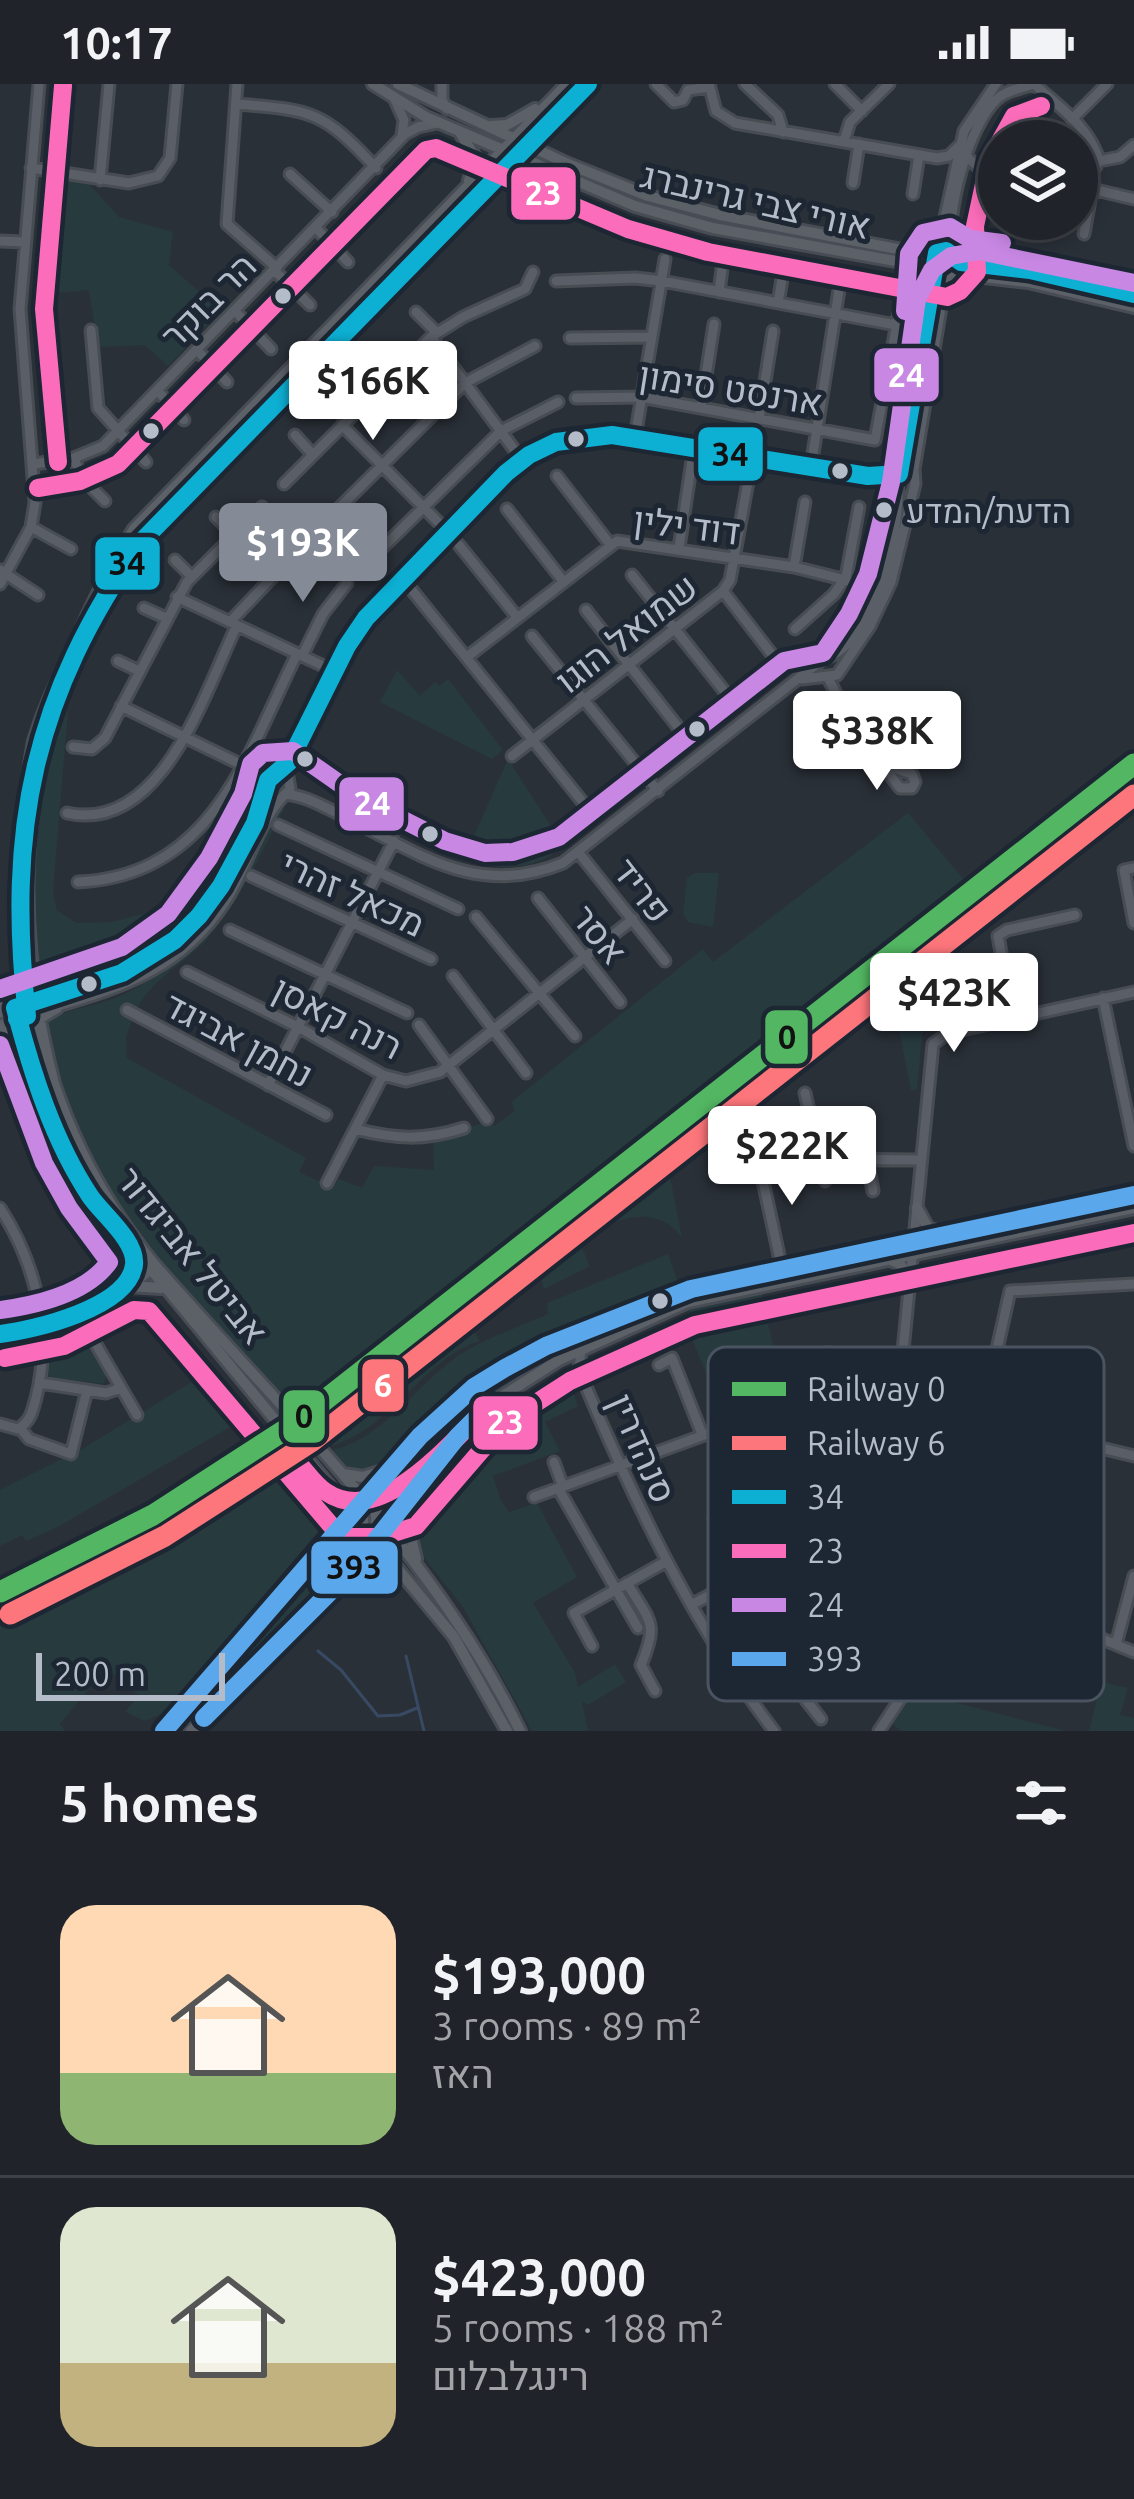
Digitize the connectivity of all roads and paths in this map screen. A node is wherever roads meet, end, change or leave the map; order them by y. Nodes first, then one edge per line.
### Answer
1 (40, 84) edge
2 (109, 84) edge
3 (178, 84) edge
4 (237, 84) edge
5 (374, 84) edge
6 (398, 84) edge
7 (441, 84) edge
8 (567, 84) edge
9 (588, 84) edge
10 (656, 84) edge
11 (745, 84) edge
12 (835, 84) edge
13 (889, 84) edge
14 (996, 84) edge
15 (1033, 84) edge
16 (1107, 84) edge
17 (709, 86) edge
18 (1012, 86) edge
19 (423, 98) junction
20 (554, 98) junction
21 (395, 100) junction
22 (236, 104) junction
23 (447, 109) junction
24 (862, 111) junction
25 (1072, 119) junction
26 (552, 122) junction
27 (444, 124) junction
28 (482, 124) junction
29 (784, 132) junction
30 (514, 138) junction
31 (400, 140) junction
32 (844, 141) junction
33 (859, 144) junction
34 (1134, 145) edge
35 (529, 146) junction
36 (503, 149) junction
37 (962, 151) junction
38 (518, 156) junction
39 (925, 156) junction
40 (1099, 161) joint
41 (568, 164) junction
42 (978, 166) edge
43 (31, 168) junction
44 (376, 168) junction
45 (978, 170) edge
46 (558, 173) junction
47 (290, 175) dead end
48 (100, 179) junction
49 (853, 184) dead end
50 (956, 184) junction
51 (1098, 187) edge
52 (913, 194) dead end
53 (468, 196) junction
54 (1134, 199) edge
55 (332, 212) junction
56 (953, 224) junction
57 (316, 228) junction
58 (0, 241) edge
59 (24, 242) junction
60 (665, 259) dead end
61 (348, 262) dead end
62 (943, 263) junction
63 (276, 269) junction
64 (722, 269) dead end
65 (982, 270) junction
66 (533, 272) dead end
67 (782, 279) dead end
68 (556, 281) dead end
69 (662, 281) junction
70 (839, 290) dead end
71 (719, 292) junction
72 (1134, 294) edge
73 (901, 302) dead end
74 (778, 303) junction
75 (941, 303) junction
76 (310, 305) dead end
77 (1134, 308) edge
78 (235, 310) junction
79 (416, 312) dead end
80 (836, 314) junction
81 (713, 324) dead end
82 (896, 325) junction
83 (92, 330) dead end
84 (773, 332) dead end
85 (434, 335) junction
86 (652, 337) junction
87 (570, 338) dead end
88 (535, 346) dead end
89 (271, 349) dead end
90 (197, 350) junction
91 (374, 354) dead end
92 (393, 371) junction
93 (227, 382) dead end
94 (465, 383) junction
95 (157, 390) junction
96 (334, 396) dead end
97 (641, 397) junction
98 (576, 398) dead end
99 (558, 402) dead end
100 (701, 408) junction
101 (352, 414) junction
102 (759, 418) junction
103 (184, 420) dead end
104 (342, 425) junction
105 (817, 429) junction
106 (501, 431) junction
107 (117, 433) junction
108 (295, 436) dead end
109 (635, 437) junction
110 (694, 447) junction
111 (313, 454) junction
112 (74, 458) junction
113 (522, 460) junction
114 (146, 462) dead end
115 (34, 464) junction
116 (382, 465) junction
117 (811, 466) junction
118 (899, 474) junction
119 (557, 476) dead end
120 (868, 476) junction
121 (914, 476) junction
122 (748, 482) dead end
123 (284, 484) dead end
124 (897, 489) junction
125 (911, 491) junction
126 (105, 501) dead end
127 (805, 502) dead end
128 (262, 507) dead end
129 (424, 507) junction
130 (859, 507) dead end
131 (507, 509) dead end
132 (216, 517) dead end
133 (31, 527) junction
134 (448, 532) junction
135 (234, 535) junction
136 (610, 543) junction
137 (459, 545) dead end
138 (679, 548) junction
139 (71, 549) dead end
140 (735, 557) junction
141 (175, 560) dead end
142 (365, 565) dead end
143 (794, 567) junction
144 (632, 575) dead end
145 (2, 577) edge
146 (192, 577) junction
147 (846, 578) junction
148 (404, 579) junction
149 (563, 580) junction
150 (882, 580) junction
151 (347, 583) dead end
152 (866, 585) junction
153 (723, 591) junction
154 (38, 595) dead end
155 (177, 597) junction
156 (874, 601) junction
157 (144, 608) dead end
158 (586, 610) dead end
159 (517, 617) junction
160 (166, 618) junction
161 (234, 623) junction
162 (795, 628) dead end
163 (674, 629) junction
164 (532, 636) dead end
165 (300, 655) junction
166 (467, 657) junction
167 (118, 661) dead end
168 (628, 664) junction
169 (780, 665) dead end
170 (139, 670) junction
171 (334, 671) junction
172 (830, 673) junction
173 (584, 699) junction
174 (733, 702) dead end
175 (122, 706) junction
176 (307, 727) junction
177 (184, 735) junction
178 (685, 736) dead end
179 (533, 740) junction
180 (73, 747) dead end
181 (873, 752) junction
182 (512, 756) dead end
183 (244, 766) junction
184 (276, 773) junction
185 (290, 781) junction
186 (14, 784) dead end
187 (268, 787) junction
188 (658, 791) junction
189 (284, 795) junction
190 (325, 806) junction
191 (589, 810) dead end
192 (67, 813) dead end
193 (278, 825) dead end
194 (394, 841) junction
195 (579, 853) junction
196 (1134, 868) edge
197 (379, 872) junction
198 (251, 876) dead end
199 (78, 882) dead end
200 (538, 898) dead end
201 (458, 909) dead end
202 (1075, 915) dead end
203 (476, 917) dead end
204 (633, 919) junction
205 (353, 923) junction
206 (1134, 923) edge
207 (230, 930) dead end
208 (585, 958) junction
209 (431, 959) dead end
210 (665, 961) dead end
211 (187, 972) dead end
212 (327, 976) junction
213 (453, 976) dead end
214 (14, 977) junction
215 (1134, 992) edge
216 (540, 993) junction
217 (1103, 998) junction
218 (620, 1002) dead end
219 (55, 1003) junction
220 (0, 1009) edge
221 (127, 1010) dead end
222 (21, 1012) junction
223 (407, 1013) dead end
224 (1013, 1017) junction
225 (419, 1025) dead end
226 (0, 1027) edge
227 (300, 1028) junction
228 (493, 1029) junction
229 (575, 1036) dead end
230 (28, 1042) junction
231 (448, 1065) junction
232 (526, 1073) dead end
233 (383, 1075) junction
234 (268, 1085) junction
235 (805, 1093) dead end
236 (326, 1115) dead end
237 (487, 1119) dead end
238 (355, 1129) junction
239 (464, 1129) dead end
240 (1133, 1143) edge
241 (758, 1158) dead end
242 (820, 1159) junction
243 (867, 1160) junction
244 (920, 1160) junction
245 (825, 1181) dead end
246 (327, 1183) dead end
247 (873, 1191) dead end
248 (1134, 1195) edge
249 (0, 1208) edge
250 (917, 1208) junction
251 (1134, 1208) edge
252 (946, 1234) junction
253 (913, 1247) junction
254 (132, 1250) junction
255 (888, 1259) junction
256 (150, 1267) junction
257 (782, 1269) junction
258 (910, 1280) junction
259 (128, 1283) junction
260 (1134, 1284) edge
261 (167, 1292) junction
262 (42, 1328) junction
263 (0, 1334) edge
264 (94, 1341) dead end
265 (903, 1347) edge
266 (997, 1347) edge
267 (581, 1349) junction
268 (559, 1360) junction
269 (659, 1365) dead end
270 (579, 1370) junction
271 (40, 1383) junction
272 (122, 1388) junction
273 (86, 1390) junction
274 (137, 1415) dead end
275 (0, 1424) edge
276 (20, 1428) junction
277 (708, 1433) edge
278 (702, 1435) junction
279 (1104, 1449) edge
280 (1134, 1456) edge
281 (554, 1462) dead end
282 (621, 1467) junction
283 (390, 1470) junction
284 (340, 1473) junction
285 (561, 1487) junction
286 (416, 1489) junction
287 (332, 1490) junction
288 (534, 1496) dead end
289 (404, 1505) junction
290 (369, 1517) junction
291 (334, 1533) junction
292 (376, 1543) junction
293 (667, 1561) junction
294 (354, 1568) junction
295 (419, 1568) junction
296 (404, 1576) junction
297 (1134, 1576) edge
298 (344, 1579) junction
299 (628, 1583) junction
300 (616, 1589) junction
301 (708, 1596) edge
302 (691, 1605) junction
303 (638, 1628) dead end
304 (708, 1634) edge
305 (1104, 1639) edge
306 (1117, 1644) junction
307 (592, 1646) dead end
308 (1134, 1652) edge
309 (655, 1691) dead end
310 (752, 1701) edge
311 (807, 1701) edge
312 (901, 1701) edge
313 (821, 1719) dead end
314 (164, 1731) edge
315 (191, 1731) edge
316 (507, 1731) edge
317 (520, 1731) edge
318 (774, 1731) edge
319 (879, 1731) edge

1 - 43 street
2 - 48 street
3 - 48 street
4 - 22 street
5 - 21 main road, אורי צבי גרינברג
6 - 19 main road, אורי צבי גרינברג
7 - 19 street
7 - 23 street
8 - 20 main road, אביטל אביגדור
9 - 26 main road, אביטל אביגדור
10 - 17 street
11 - 29 street
12 - 24 street
13 - 24 street
14 - 37 street
15 - 18 street
15 - 25 street
16 - 25 street
17 - 29 street
18 - 37 street
19 - 23 main road, אורי צבי גרינברג
20 - 28 main road
20 - 30 main road, אביטל אביגדור
21 - 27 main road, אורי צבי גרינברג
21 - 31 street
22 - 44 street
22 - 63 street
23 - 28 main road, אורי צבי גרינברג
24 - 32 street
25 - 40 street
26 - 35 main road, אביטל אביגדור
26 - 41 main road
27 - 31 street, הר בוקר
27 - 36 main road, אורי צבי גרינברג
27 - 53 main road
28 - 30 main road, אורי צבי גרינברג
29 - 32 street
30 - 35 main road, אורי צבי גרינברג
30 - 36 main road, אביטל אביגדור
31 - 44 street, הר בוקר
32 - 33 street
33 - 39 street
33 - 49 street
34 - 40 street
35 - 38 main road, אביטל אביגדור
35 - 41 main road, אורי צבי גרינברג
36 - 38 main road, אורי צבי גרינברג
36 - 53 main road, אביטל אביגדור
37 - 39 street
37 - 42 street
37 - 50 street
38 - 46 main road, אורי צבי גרינברג
38 - 53 main road, אביטל אביגדור
39 - 50 street
39 - 52 street
41 - 62 main road, אורי צבי גרינברג
43 - 48 street
43 - 59 street
44 - 55 street, הר בוקר
45 - 50 street
46 - 53 main road
46 - 62 main road, אורי צבי גרינברג
47 - 55 street
50 - 56 street
50 - 62 street
51 - 54 street
53 - 186 main road, אביטל אביגדור
53 - 214 main road, אביטל אביגדור
55 - 57 street, הר בוקר
56 - 62 street
56 - 65 main road
57 - 61 street
57 - 63 street, הר בוקר
58 - 59 street
59 - 115 street
60 - 69 street
62 - 65 main road, אורי צבי גרינברג
62 - 75 street
62 - 118 street
63 - 76 street
63 - 78 street, הר בוקר
64 - 71 street
65 - 72 main road, אורי צבי גרינברג
65 - 75 main road
65 - 77 main road, אורי צבי גרינברג
66 - 85 street
67 - 74 street
68 - 69 street
69 - 71 street
69 - 86 street
70 - 80 street
71 - 74 street
73 - 82 street
74 - 80 street
75 - 121 street
78 - 89 street
78 - 90 street, הר בוקר
79 - 85 street
80 - 82 street
80 - 105 street
81 - 100 street
82 - 105 street, ארנסט סימון
83 - 107 street
84 - 102 street
85 - 92 street
85 - 94 street
86 - 87 street
86 - 97 street
88 - 94 street
90 - 93 street
90 - 95 street, הר בוקר
91 - 92 street
92 - 101 street
94 - 106 street
94 - 116 street
95 - 103 street
95 - 107 street, הר בוקר
96 - 101 street
97 - 98 street, ארנסט סימון
97 - 100 street, ארנסט סימון
97 - 109 street
99 - 106 street
100 - 102 street, ארנסט סימון
101 - 104 street
102 - 105 street, ארנסט סימון
104 - 111 street
104 - 116 street
105 - 117 street
106 - 113 street
106 - 129 street
107 - 112 street, הר בוקר
107 - 114 street
108 - 111 street
109 - 110 street
109 - 113 street
110 - 117 street
110 - 138 street
111 - 123 street
112 - 115 street, הר בוקר
112 - 126 street
113 - 134 street
115 - 133 street
116 - 129 street
116 - 161 street
117 - 120 street
118 - 120 street
118 - 121 street
118 - 124 street
119 - 136 street
120 - 124 street
121 - 125 street
122 - 140 street, שמואל הוגו
124 - 125 street
124 - 150 street
125 - 172 street
127 - 143 street
128 - 135 street
129 - 134 street
129 - 142 street
130 - 147 street
131 - 149 street
132 - 135 street
133 - 139 street
133 - 145 street
134 - 148 street
135 - 146 street
136 - 138 street, דוד ילין
136 - 149 street, דוד ילין
137 - 159 street
138 - 140 street, דוד ילין
140 - 143 street, דוד ילין
140 - 153 street, שמואל הוגו
141 - 146 street
143 - 147 street, דוד ילין
144 - 163 street
145 - 154 street
146 - 155 street
147 - 152 street, דוד ילין
147 - 162 street
148 - 166 street
148 - 171 street
149 - 159 street, דוד ילין
150 - 152 street
150 - 156 street
151 - 165 street
152 - 156 street
153 - 163 street, שמואל הוגו
153 - 169 street
155 - 160 street
155 - 161 street
156 - 172 street
157 - 160 street
158 - 168 street
159 - 166 street, דוד ילין
160 - 170 street
161 - 165 street
161 - 177 street
163 - 168 street, שמואל הוגו
163 - 174 street
164 - 173 street
165 - 171 street
165 - 183 street
166 - 179 street
167 - 170 street
168 - 173 street, שמואל הוגו
168 - 178 street
170 - 175 street
171 - 176 street
172 - 181 street
172 - 188 street
173 - 179 street, שמואל הוגו
173 - 188 street
175 - 177 street
175 - 180 street
176 - 184 street
176 - 185 street
177 - 183 street
177 - 192 street
179 - 182 street, שמואל הוגו
179 - 191 street
181 - 181 street
183 - 184 street
183 - 187 street
183 - 199 street
184 - 185 street
184 - 187 street
185 - 189 street
185 - 190 street
187 - 189 street
187 - 219 street
188 - 195 street
189 - 190 street
189 - 219 street
190 - 194 street
193 - 197 street
194 - 195 street
194 - 197 street
195 - 204 street, פריד
196 - 206 street
197 - 201 street
197 - 205 street
198 - 205 street, מכאל זהרי
200 - 208 street, אסר
202 - 224 street
203 - 216 street
204 - 208 street, רנה קאסן
204 - 210 street, פריד
205 - 209 street, מכאל זהרי
205 - 212 street
207 - 212 street
208 - 216 street, רנה קאסן
208 - 218 street, אסר
211 - 227 street, רנה קאסן
212 - 223 street
212 - 227 street
213 - 228 street
214 - 219 main road
214 - 220 main road
214 - 222 main road, אביטל אביגדור
215 - 217 street
216 - 228 street, רנה קאסן
216 - 229 street
217 - 224 street
217 - 240 street
219 - 222 street
219 - 230 main road
220 - 222 street
221 - 234 street, נחמן אביגד
222 - 226 street
222 - 230 main road, אביטל אביגדור
224 - 244 street
225 - 231 street
226 - 230 main road
227 - 233 street, רנה קאסן
227 - 234 street
228 - 231 street, רנה קאסן
228 - 232 street
230 - 254 main road, אביטל אביגדור
230 - 256 main road, אביטל אביגדור
231 - 233 street, רנה קאסן
231 - 237 street
233 - 238 street
234 - 236 street, נחמן אביגד
235 - 242 street
238 - 239 street
238 - 246 street
241 - 257 street
242 - 243 street
242 - 245 street
243 - 244 street
243 - 247 street
244 - 250 street
248 - 252 main road
249 - 262 street
250 - 252 main road
250 - 253 street
251 - 253 main road
252 - 253 main road
253 - 255 main road
253 - 257 main road
253 - 258 street
254 - 256 main road, אביטל אביגדור
254 - 259 main road
255 - 258 main road
255 - 267 main road
256 - 259 street
256 - 261 main road, אביטל אביגדור
256 - 284 main road, אביטל אביגדור
257 - 283 main road
258 - 265 street
259 - 261 main road
259 - 262 street
260 - 266 street
261 - 287 main road, אביטל אביגדור
262 - 263 street
262 - 271 street
264 - 272 street
267 - 268 main road
267 - 270 street, סנהדרין
268 - 270 street, סנהדרין
268 - 286 main road
269 - 278 street
270 - 282 street, סנהדרין
271 - 273 street
271 - 276 street
272 - 273 street
272 - 274 street
273 - 276 street
275 - 276 street
277 - 278 street
278 - 282 street
279 - 280 street
281 - 285 street
282 - 285 street
282 - 293 street, סנהדרין
283 - 284 main road
283 - 290 main road
284 - 290 main road, אביטל אביגדור
285 - 288 street
285 - 300 street
286 - 289 main road
286 - 295 main road
287 - 290 main road, אביטל אביגדור
287 - 291 main road
289 - 290 main road
289 - 290 main road
290 - 291 main road
290 - 292 main road
290 - 292 main road
290 - 294 main road
290 - 295 main road
291 - 314 main road
292 - 294 main road
292 - 296 main road
293 - 299 street
293 - 302 street, סנהדרין
294 - 298 main road
295 - 317 main road
296 - 298 main road
296 - 316 main road
297 - 306 street
298 - 315 main road
299 - 300 street
299 - 309 street
300 - 303 street
300 - 307 street
301 - 302 street
302 - 304 street, סנהדרין
305 - 306 street
306 - 308 street
310 - 318 street, סנהדרין
311 - 313 street
312 - 319 street

